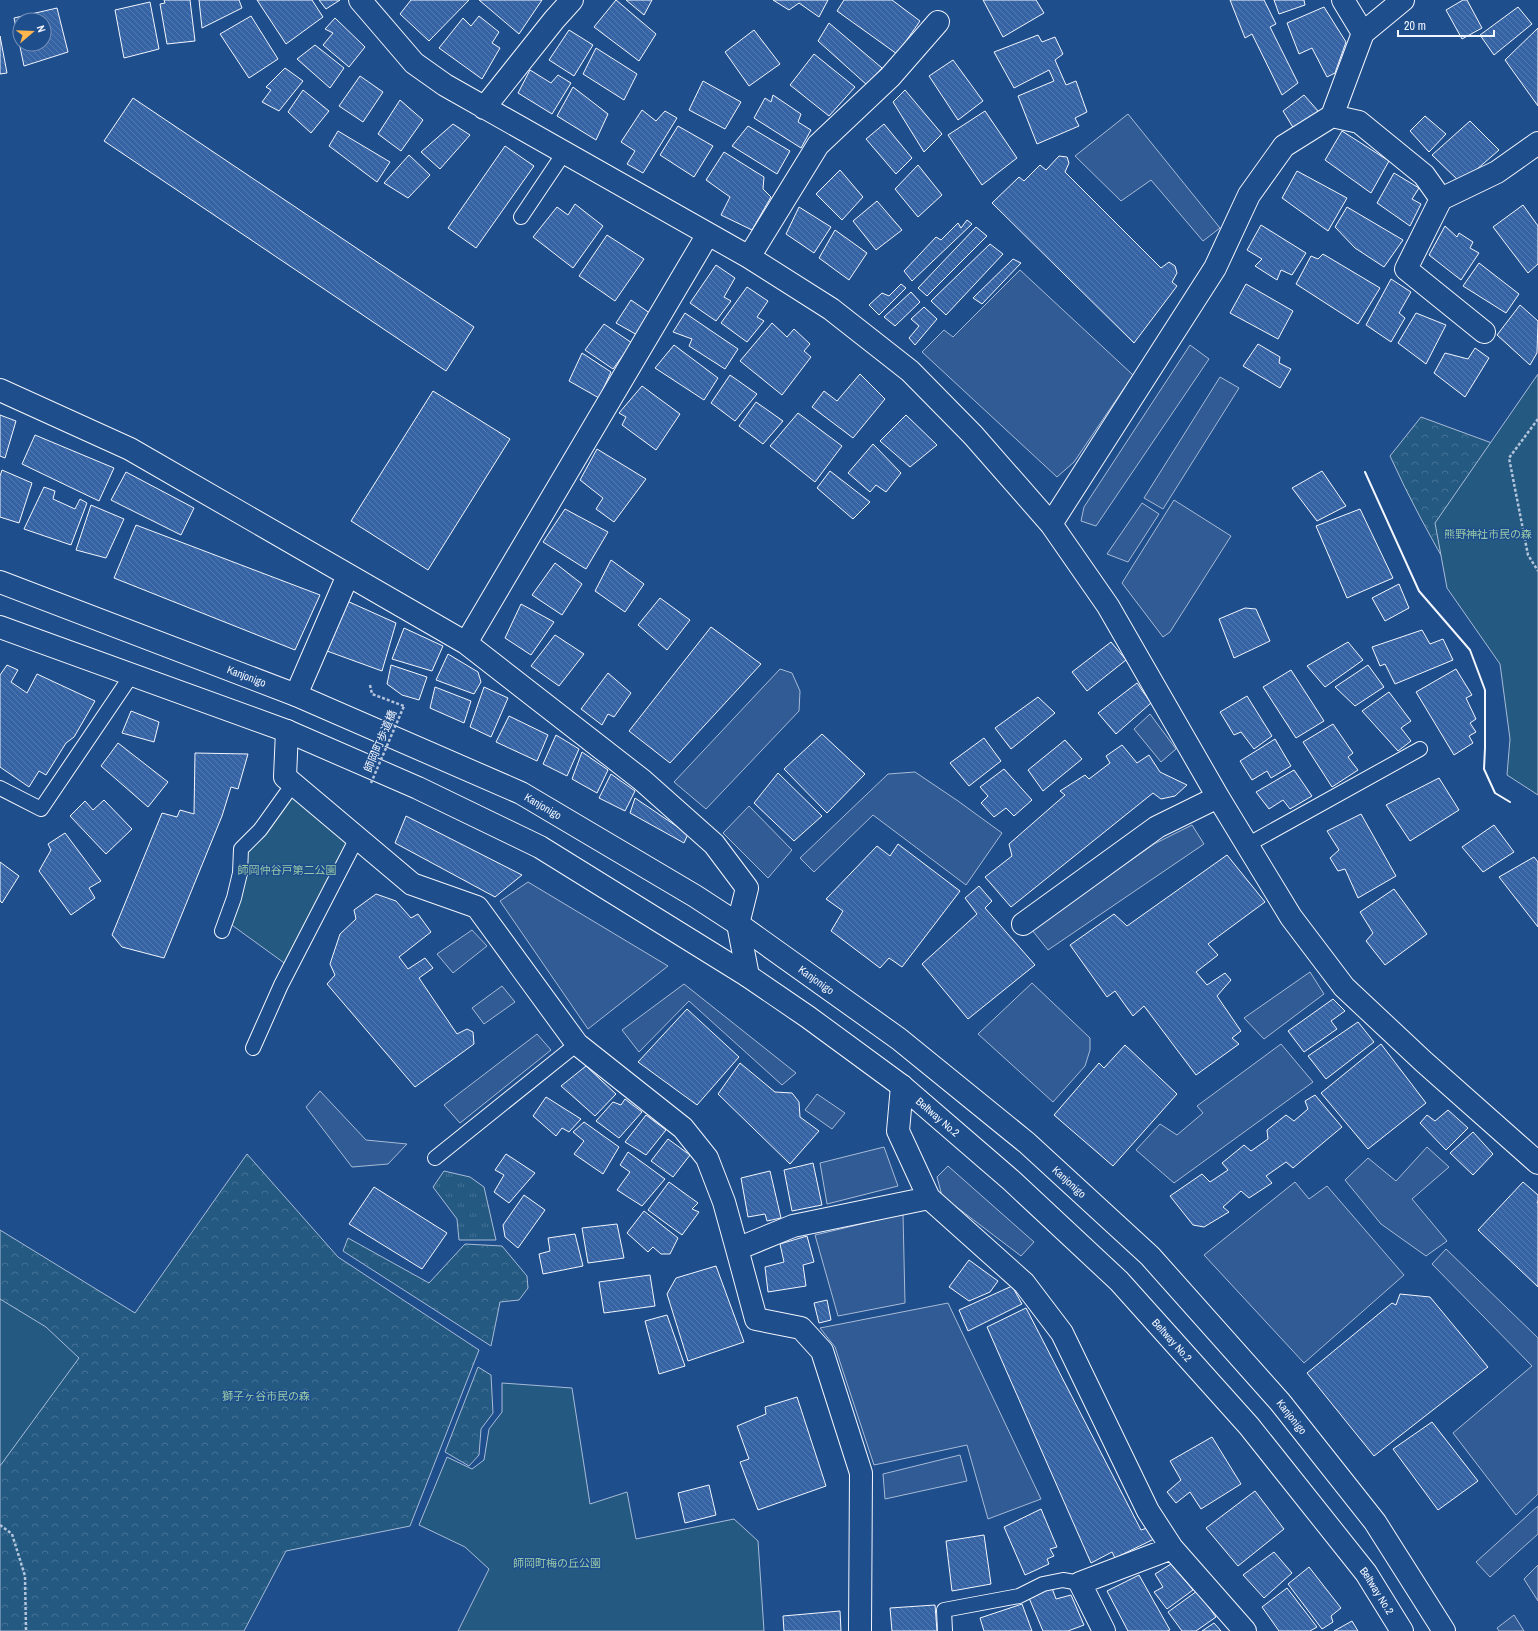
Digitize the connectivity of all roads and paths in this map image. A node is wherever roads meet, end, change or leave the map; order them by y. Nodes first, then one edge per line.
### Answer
1 (360, 0) edge
2 (571, 0) edge
3 (1343, 0) edge
4 (1403, 0) edge
5 (938, 22) dead end
6 (1363, 33) junction
7 (484, 108) junction
8 (1332, 116) junction
9 (1538, 143) edge
10 (564, 153) junction
11 (1441, 199) junction
12 (521, 217) dead end
13 (708, 234) junction
14 (749, 257) junction
15 (1484, 332) dead end
16 (0, 390) edge
17 (1538, 419) edge
18 (1051, 524) junction
19 (1538, 571) edge
20 (348, 575) junction
21 (0, 582) edge
22 (0, 627) edge
23 (466, 643) junction
24 (131, 676) junction
25 (370, 684) dead end
26 (296, 695) junction
27 (287, 731) junction
28 (1420, 750) dead end
29 (371, 783) dead end
30 (293, 784) junction
31 (0, 788) edge
32 (1218, 797) junction
33 (357, 838) junction
34 (1247, 845) junction
35 (738, 924) junction
36 (1023, 924) dead end
37 (222, 931) dead end
38 (748, 976) junction
39 (577, 1044) junction
40 (253, 1048) dead end
41 (902, 1086) junction
42 (435, 1158) dead end
43 (1538, 1163) edge
44 (929, 1198) junction
45 (737, 1249) junction
46 (0, 1525) edge
47 (1172, 1548) junction
48 (1080, 1583) junction
49 (26, 1631) edge
50 (860, 1631) edge
51 (945, 1631) edge
52 (1104, 1631) edge
53 (1245, 1631) edge
54 (1402, 1631) edge
55 (1444, 1631) edge

1 - 7 street
2 - 7 street
3 - 6 street
4 - 6 street
5 - 14 street
6 - 8 street
7 - 10 street
8 - 11 street
8 - 18 street
9 - 11 street
10 - 12 lane
10 - 13 street
11 - 15 street
13 - 14 street
13 - 23 street
14 - 18 street
16 - 20 street
17 - 19 path
18 - 32 street
20 - 23 street
20 - 26 street
21 - 26 street, Kanjonigo
22 - 24 street
23 - 35 street
24 - 27 street
24 - 31 lane
25 - 29 path, 師岡町歩道橋, bridge
26 - 35 street, Kanjonigo
27 - 30 street
27 - 38 street
28 - 34 lane
30 - 33 street
30 - 37 lane
32 - 34 street
32 - 36 street
33 - 39 street
33 - 40 lane
34 - 43 street
35 - 38 street
35 - 55 street, Kanjonigo
38 - 41 street
39 - 42 lane
39 - 45 street
41 - 44 street
41 - 54 street, Beltway No.2
44 - 45 street
44 - 47 street
45 - 50 street
46 - 49 path
47 - 48 street
47 - 53 street
48 - 51 lane
48 - 52 street

